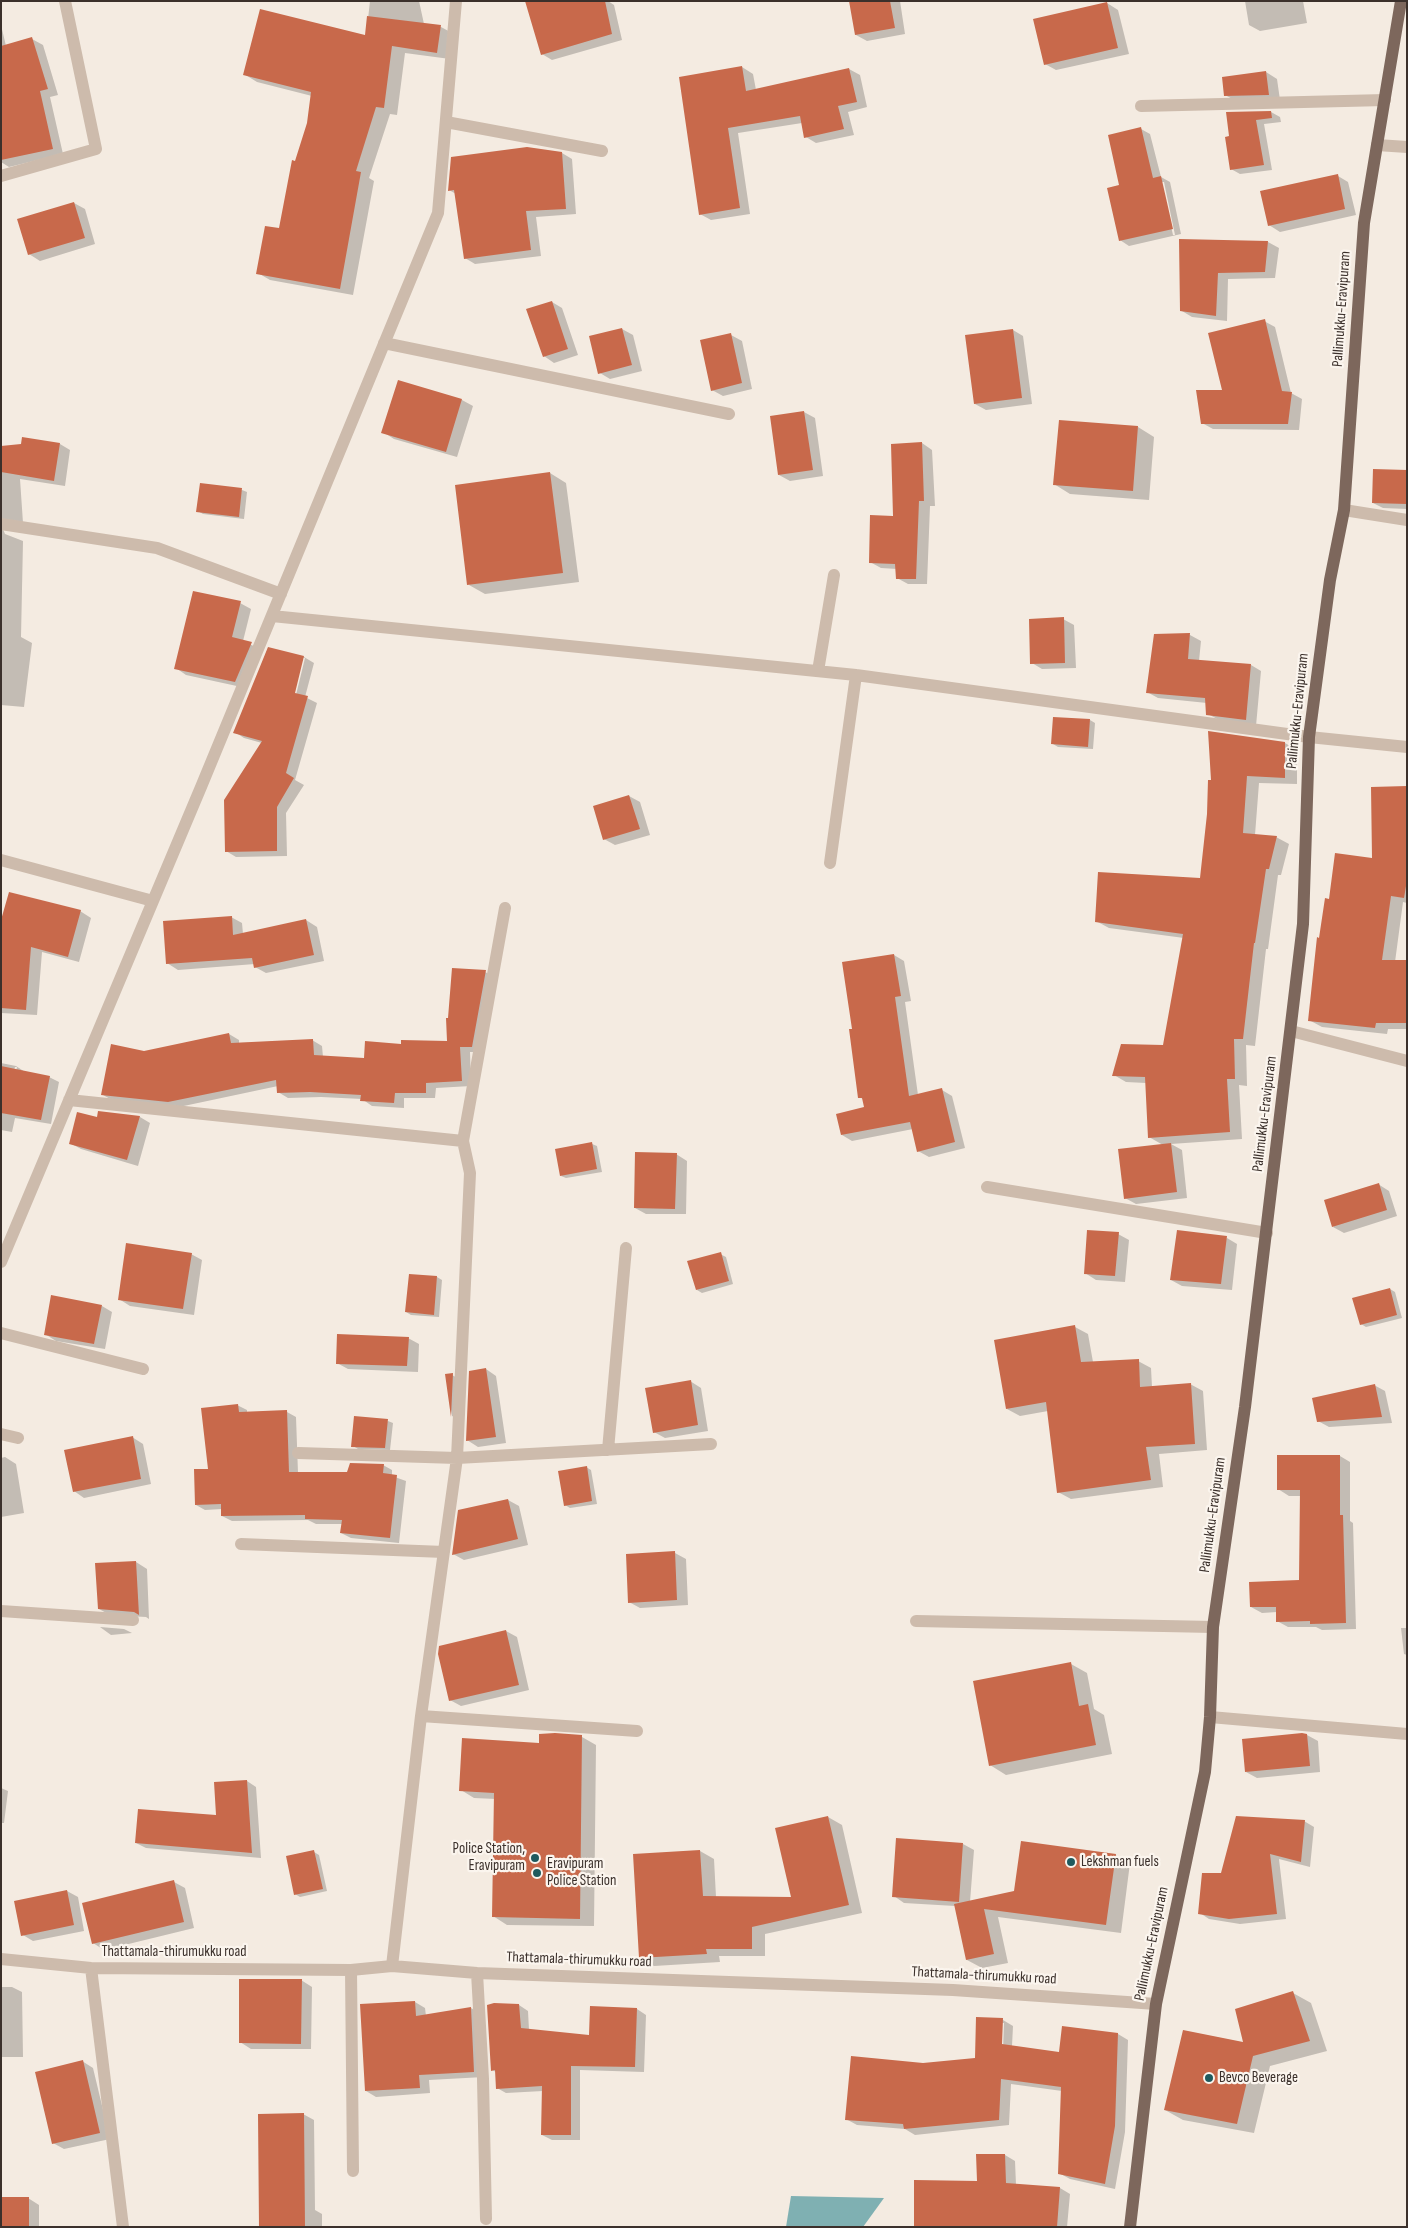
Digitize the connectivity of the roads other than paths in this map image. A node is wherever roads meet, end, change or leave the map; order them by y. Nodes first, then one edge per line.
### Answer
1 (65, 1) edge
2 (456, 1) edge
3 (1401, 1) edge
4 (1385, 100) junction
5 (1141, 106) dead end
6 (446, 122) junction
7 (1377, 145) junction
8 (1407, 147) edge
9 (602, 151) dead end
10 (1, 176) edge
11 (384, 343) junction
12 (729, 414) dead end
13 (1344, 510) junction
14 (1407, 520) edge
15 (1, 524) edge
16 (834, 575) dead end
17 (281, 594) junction
18 (272, 616) junction
19 (818, 672) junction
20 (856, 675) junction
21 (1309, 738) junction
22 (1407, 747) edge
23 (1, 860) edge
24 (830, 863) dead end
25 (153, 901) junction
26 (505, 908) dead end
27 (1291, 1032) junction
28 (1407, 1061) edge
29 (69, 1100) junction
30 (463, 1141) junction
31 (987, 1187) dead end
32 (1267, 1233) junction
33 (626, 1248) dead end
34 (1, 1262) edge
35 (1, 1333) edge
36 (143, 1369) dead end
37 (1, 1434) edge
38 (18, 1438) dead end
39 (711, 1444) dead end
40 (608, 1450) junction
41 (298, 1453) dead end
42 (457, 1458) junction
43 (241, 1544) dead end
44 (444, 1552) junction
45 (1, 1611) edge
46 (133, 1620) dead end
47 (916, 1621) dead end
48 (1213, 1626) junction
49 (421, 1716) junction
50 (1210, 1717) junction
51 (637, 1731) dead end
52 (1407, 1734) edge
53 (1, 1959) edge
54 (392, 1966) junction
55 (91, 1968) junction
56 (351, 1970) junction
57 (477, 1973) junction
58 (1156, 2004) junction
59 (353, 2170) dead end
60 (486, 2219) dead end
61 (123, 2227) edge
62 (1130, 2227) edge

1 - 10 street
2 - 6 street
3 - 4 main road, Pallimukku-Eravipuram
4 - 5 street
4 - 7 main road, Pallimukku-Eravipuram
6 - 9 street
6 - 11 street
7 - 8 street
7 - 13 main road, Pallimukku-Eravipuram
11 - 12 street
11 - 17 street
13 - 14 street
13 - 21 main road, Pallimukku-Eravipuram
15 - 17 street
16 - 19 street
17 - 18 street
18 - 19 street
18 - 25 street
19 - 20 street
20 - 21 street
20 - 24 street
21 - 22 street
21 - 27 main road, Pallimukku-Eravipuram
23 - 25 street
25 - 29 street
26 - 30 street
27 - 28 street
27 - 32 main road, Pallimukku-Eravipuram
29 - 30 street
29 - 34 street
30 - 42 street
31 - 32 street
32 - 48 main road, Pallimukku-Eravipuram
33 - 40 street
35 - 36 street
37 - 38 street
39 - 40 street
40 - 42 street
41 - 42 street
42 - 44 street
43 - 44 street
44 - 49 street
45 - 46 street
47 - 48 street
48 - 50 main road, Pallimukku-Eravipuram
49 - 51 street
49 - 54 street
50 - 52 street
50 - 58 main road, Pallimukku-Eravipuram
53 - 55 street, Thattamala-thirumukku road
54 - 56 street, Thattamala-thirumukku road
54 - 57 street, Thattamala-thirumukku road
55 - 56 street, Thattamala-thirumukku road
55 - 61 street
56 - 59 street
57 - 58 street, Thattamala-thirumukku road
57 - 60 street
58 - 62 main road, Pallimukku-Eravipuram

